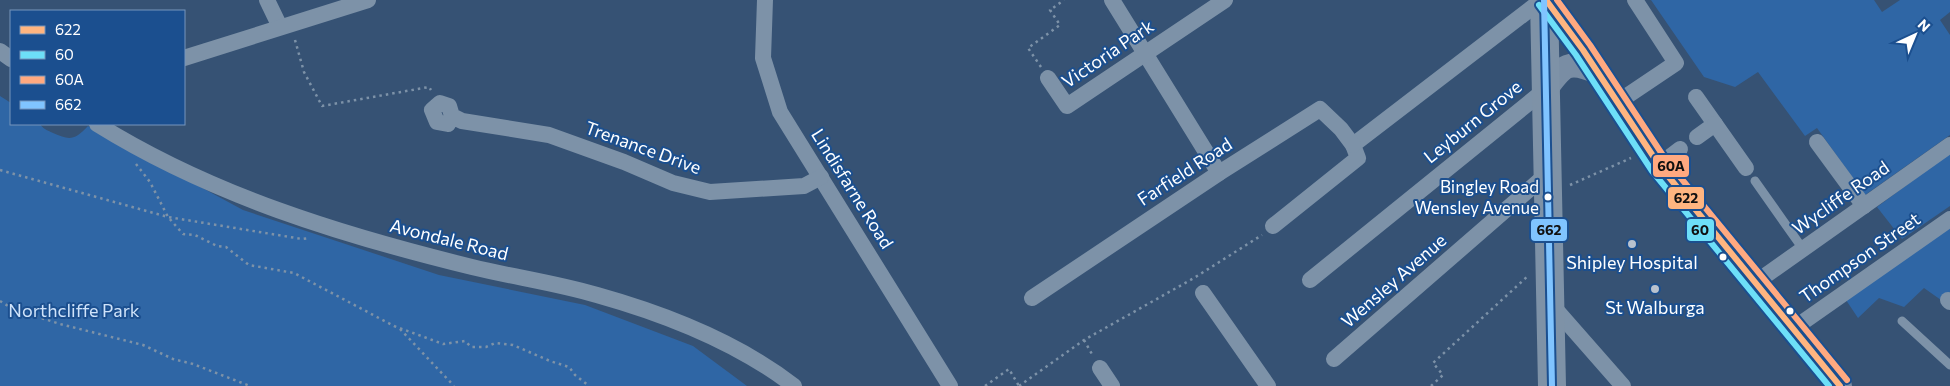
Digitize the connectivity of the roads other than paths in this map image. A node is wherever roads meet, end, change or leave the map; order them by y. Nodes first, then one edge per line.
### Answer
1 (267, 0) edge
2 (368, 0) edge
3 (765, 0) edge
4 (1112, 0) edge
5 (1224, 0) edge
6 (1544, 0) edge
7 (1635, 0) edge
8 (286, 26) junction
9 (0, 50) edge
10 (1145, 52) junction
11 (185, 58) edge
12 (10, 59) edge
13 (1598, 72) junction
14 (1048, 78) road end
15 (1546, 89) junction
16 (1696, 96) dead end
17 (1618, 102) junction
18 (452, 116) dead end
19 (1715, 124) junction
20 (99, 125) edge
21 (1696, 137) dead end
22 (1817, 142) dead end
23 (1352, 145) junction
24 (1950, 145) edge
25 (1680, 149) dead end
26 (1654, 157) junction
27 (1219, 173) junction
28 (1750, 175) joint
29 (821, 177) junction
30 (1547, 184) junction
31 (1864, 206) junction
32 (1950, 219) edge
33 (1273, 226) road end
34 (1803, 249) junction
35 (1310, 280) dead end
36 (1755, 283) junction
37 (1203, 294) dead end
38 (1032, 298) dead end
39 (1549, 302) junction
40 (1902, 321) dead end
41 (1793, 329) junction
42 (1334, 359) dead end
43 (1950, 365) edge
44 (1100, 368) dead end
45 (794, 386) edge
46 (950, 386) edge
47 (1112, 386) edge
48 (1268, 386) edge
49 (1552, 386) edge
50 (1623, 386) edge
51 (1840, 386) edge

1 - 8 street
2 - 8 street
3 - 29 street, Lindisfarne Road
4 - 10 street
5 - 10 street, Victoria Park
6 - 13 street
6 - 15 highway
6 - 23 street
7 - 17 street
8 - 11 street
9 - 12 street
10 - 14 street, Victoria Park
10 - 27 street
13 - 15 street
13 - 17 street
15 - 30 highway
15 - 35 street, Leyburn Grove
16 - 19 street
17 - 26 street
18 - 29 street, Trenance Drive
19 - 21 street
19 - 28 street
20 - 45 street, Avondale Road
22 - 31 street
23 - 27 street, Farfield Road
23 - 33 street
24 - 31 street, Wycliffe Road
25 - 26 street
26 - 36 street
27 - 38 street, Farfield Road
28 - 34 lane
29 - 46 street, Lindisfarne Road
30 - 39 highway
30 - 42 street, Wensley Avenue
31 - 34 street, Wycliffe Road
32 - 41 street, Thompson Street
34 - 36 street, Wycliffe Road
36 - 41 street
37 - 48 street
39 - 49 highway
39 - 50 street
40 - 43 lane
41 - 51 street
44 - 47 street

